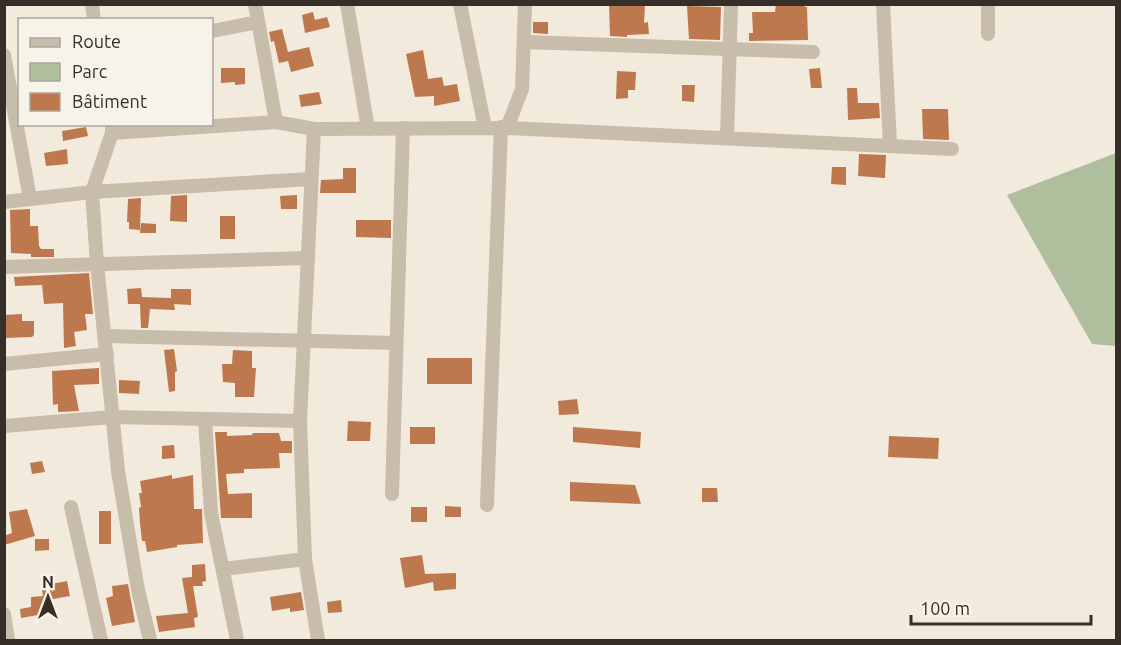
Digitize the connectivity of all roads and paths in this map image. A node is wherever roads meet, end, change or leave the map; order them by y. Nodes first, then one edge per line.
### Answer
1 (255, 4) edge
2 (347, 4) edge
3 (460, 4) edge
4 (525, 4) edge
5 (731, 4) edge
6 (883, 4) edge
7 (988, 4) edge
8 (258, 22) junction
9 (213, 31) edge
10 (988, 34) dead end
11 (525, 42) junction
12 (729, 49) junction
13 (813, 52) dead end
14 (4, 55) edge
15 (9, 111) edge
16 (276, 122) junction
17 (213, 125) edge
18 (182, 126) edge
19 (403, 128) junction
20 (485, 128) junction
21 (504, 128) junction
22 (112, 129) edge
23 (314, 129) junction
24 (368, 129) junction
25 (727, 138) junction
26 (890, 146) junction
27 (952, 148) dead end
28 (311, 179) junction
29 (92, 192) junction
30 (30, 199) junction
31 (4, 201) edge
32 (308, 258) junction
33 (97, 264) junction
34 (4, 267) edge
35 (105, 336) junction
36 (303, 341) junction
37 (396, 343) junction
38 (107, 354) junction
39 (4, 364) edge
40 (112, 417) junction
41 (205, 419) junction
42 (300, 421) junction
43 (4, 426) edge
44 (392, 494) dead end
45 (487, 505) dead end
46 (71, 507) dead end
47 (305, 559) junction
48 (223, 569) junction
49 (4, 614) edge
50 (7, 639) edge
51 (101, 640) edge
52 (150, 640) edge
53 (237, 640) edge
54 (318, 640) edge

1 - 8 street
2 - 24 street
3 - 20 street
4 - 11 street
5 - 12 street
6 - 26 street
7 - 10 street
8 - 9 street
8 - 16 street
11 - 12 street
11 - 21 street
12 - 13 street
12 - 25 street
14 - 15 street
15 - 30 street
16 - 17 street
16 - 23 street
18 - 22 street
19 - 20 street
19 - 24 street
19 - 37 street
20 - 21 street
21 - 25 street
21 - 45 street
22 - 29 street
23 - 24 street
23 - 28 street
25 - 26 street
26 - 27 street
28 - 29 street
28 - 32 street
29 - 30 street
29 - 33 street
30 - 31 street
32 - 33 street
32 - 36 street
33 - 34 street
33 - 35 street
35 - 36 street
35 - 38 street
36 - 37 street
36 - 42 street
37 - 44 street
38 - 39 street
38 - 40 street
40 - 41 street
40 - 43 street
40 - 52 street
41 - 42 street
41 - 48 street
42 - 47 street
46 - 51 street
47 - 48 street
47 - 54 street
48 - 53 street
49 - 50 street

